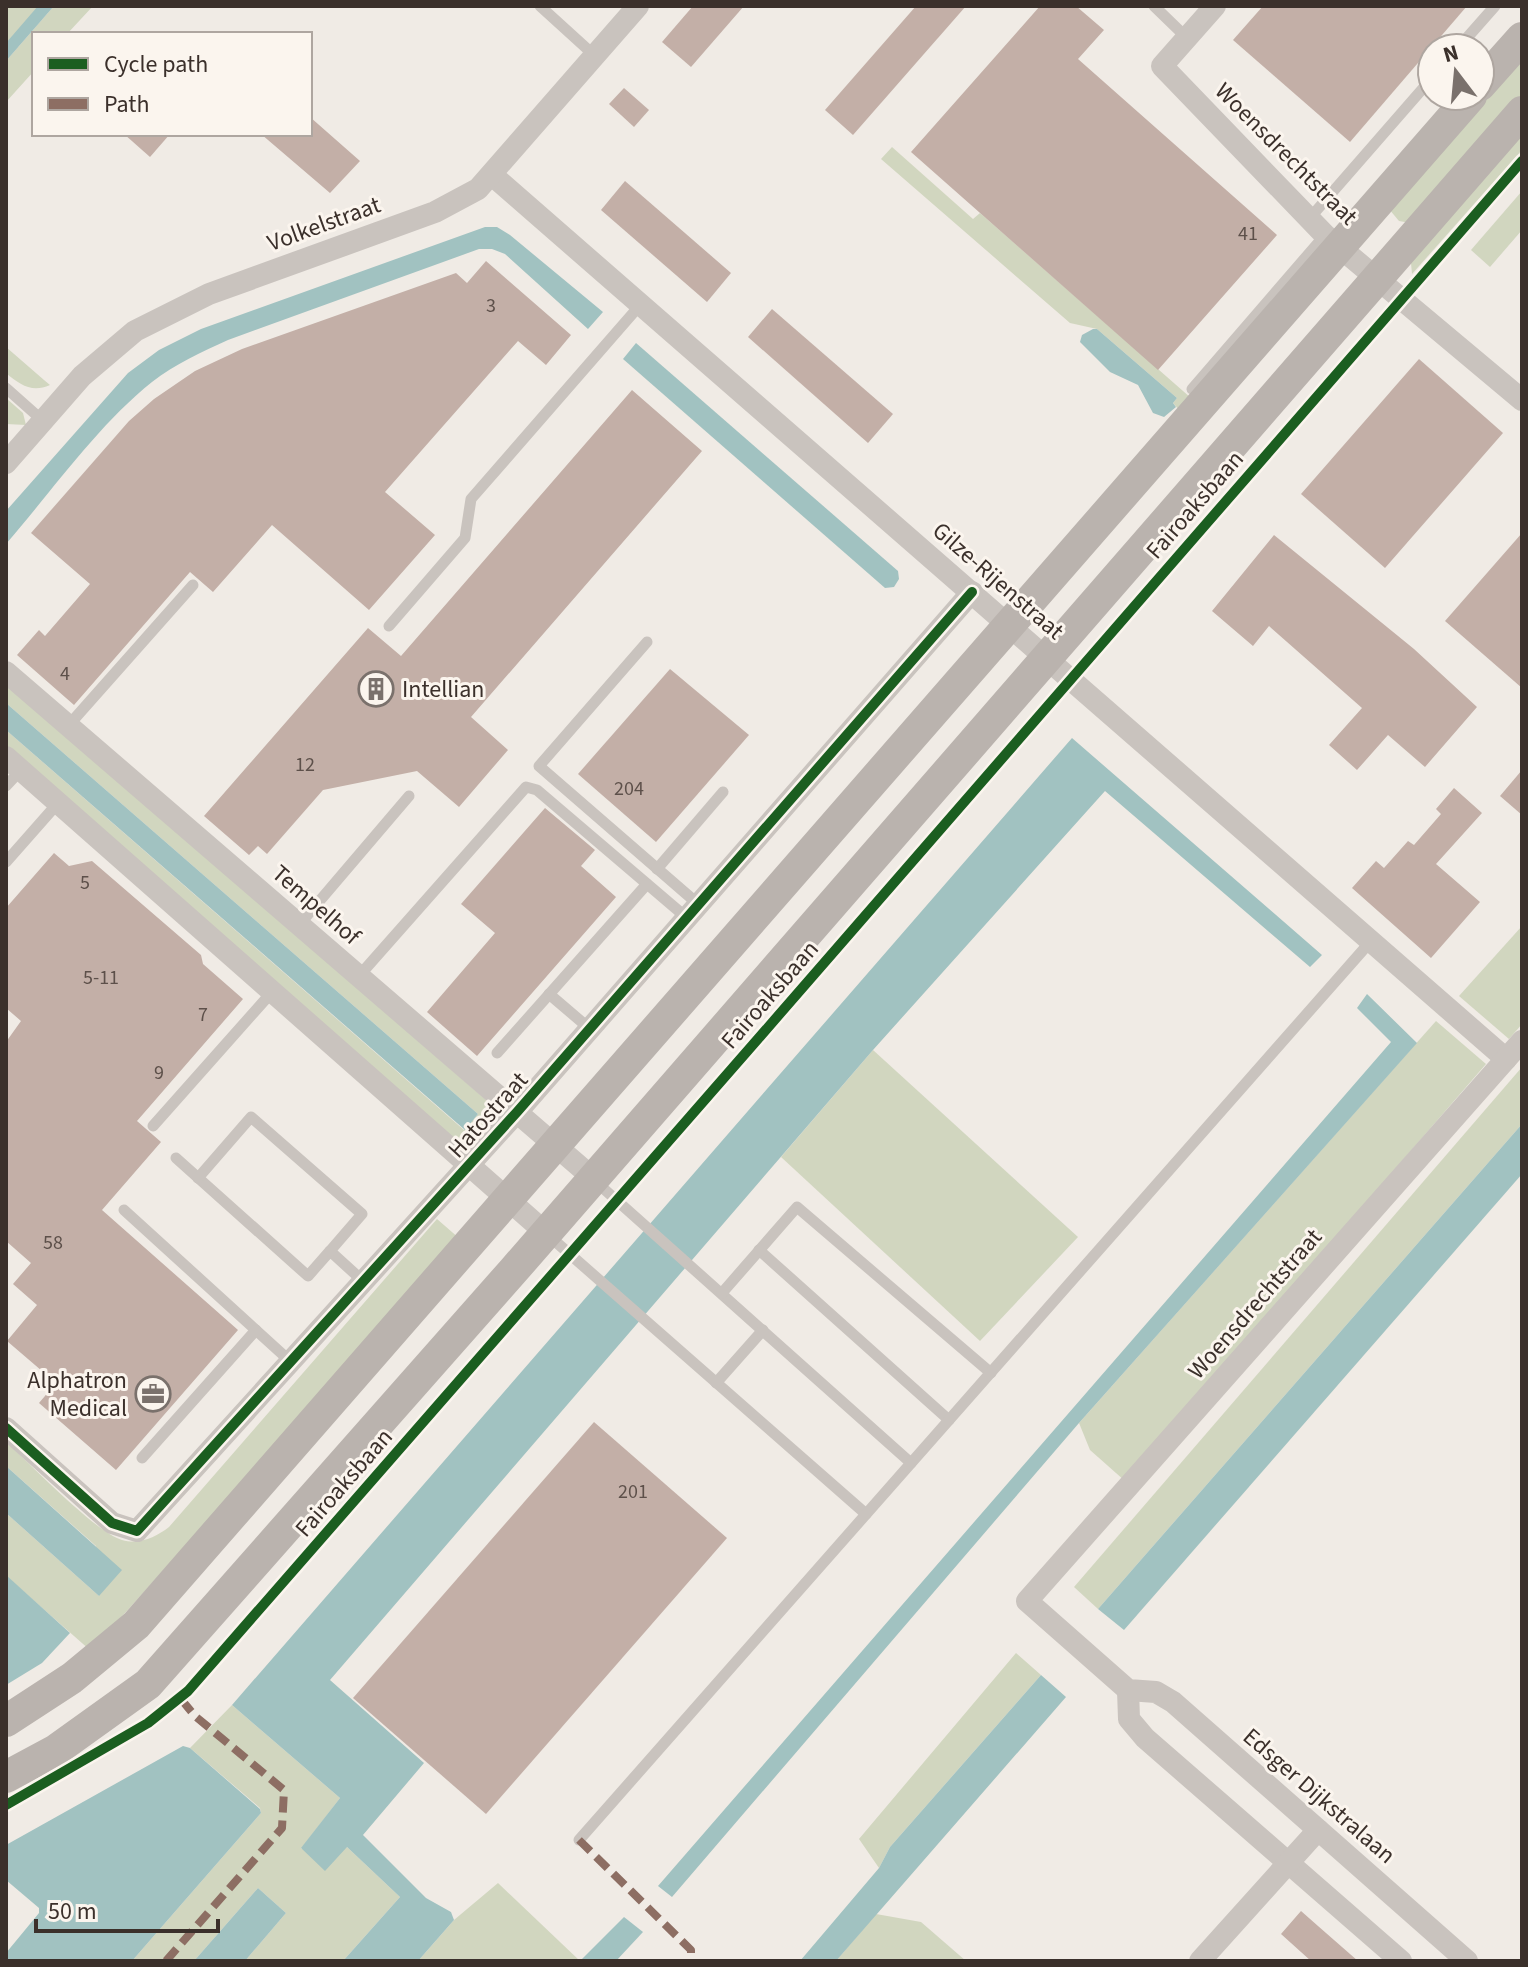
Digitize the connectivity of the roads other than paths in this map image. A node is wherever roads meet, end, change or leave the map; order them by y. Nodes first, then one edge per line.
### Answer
1 (540, 6) edge
2 (638, 6) edge
3 (1154, 6) edge
4 (1215, 6) edge
5 (1495, 6) edge
6 (1472, 32) edge
7 (1187, 38) junction
8 (1522, 38) edge
9 (595, 56) junction
10 (1496, 67) edge
11 (1416, 101) edge
12 (1454, 112) edge
13 (1522, 112) edge
14 (492, 175) junction
15 (1324, 233) junction
16 (1380, 277) junction
17 (641, 304) junction
18 (6, 388) edge
19 (1192, 389) dead end
20 (1522, 400) edge
21 (42, 420) junction
22 (6, 463) edge
23 (193, 585) dead end
24 (972, 592) junction
25 (1008, 624) junction
26 (389, 626) dead end
27 (647, 642) dead end
28 (1047, 658) junction
29 (6, 672) edge
30 (68, 726) junction
31 (11, 771) edge
32 (723, 792) dead end
33 (409, 796) dead end
34 (58, 803) junction
35 (6, 862) edge
36 (657, 869) junction
37 (647, 884) junction
38 (692, 911) junction
39 (299, 925) junction
40 (1371, 941) junction
41 (359, 976) junction
42 (272, 992) junction
43 (549, 994) junction
44 (590, 1029) junction
45 (1522, 1041) edge
46 (497, 1053) dead end
47 (1506, 1059) junction
48 (517, 1112) junction
49 (153, 1126) dead end
50 (555, 1145) junction
51 (176, 1158) dead end
52 (469, 1165) junction
53 (198, 1178) junction
54 (593, 1178) junction
55 (509, 1200) junction
56 (124, 1210) dead end
57 (546, 1233) junction
58 (759, 1250) junction
59 (330, 1251) junction
60 (364, 1282) junction
61 (722, 1293) junction
62 (256, 1330) junction
63 (763, 1330) junction
64 (291, 1362) junction
65 (991, 1373) junction
66 (716, 1383) junction
67 (949, 1420) junction
68 (6, 1428) edge
69 (142, 1458) dead end
70 (911, 1463) junction
71 (866, 1514) junction
72 (1027, 1601) joint
73 (1128, 1690) junction
74 (6, 1721) edge
75 (6, 1777) edge
76 (1318, 1830) junction
77 (579, 1840) dead end
78 (1290, 1861) junction
79 (1200, 1961) edge
80 (1401, 1961) edge
81 (1467, 1961) edge

1 - 9 lane
2 - 9 street, Volkelstraat
3 - 7 lane
4 - 7 street
5 - 6 lane
7 - 15 street, Woensdrechtstraat
8 - 10 main road
9 - 14 street, Volkelstraat
11 - 15 lane
12 - 15 main road
13 - 16 main road, Fairoaksbaan
14 - 17 street, Gilze-Rijenstraat
14 - 21 street, Volkelstraat
15 - 16 street, Woensdrechtstraat
15 - 19 lane
15 - 25 main road
16 - 20 street, Woensdrechtstraat
16 - 28 main road, Fairoaksbaan
17 - 24 street, Gilze-Rijenstraat
17 - 26 lane
18 - 21 lane
21 - 22 street, Volkelstraat
23 - 30 lane
24 - 25 street, Gilze-Rijenstraat
24 - 38 street, Hatostraat
25 - 28 street, Gilze-Rijenstraat
25 - 50 main road
27 - 36 lane
28 - 40 street, Gilze-Rijenstraat
28 - 54 main road, Fairoaksbaan
29 - 30 street, Tempelhof
30 - 39 street, Tempelhof
31 - 34 street
32 - 36 lane
33 - 39 lane
34 - 35 lane
34 - 42 street
36 - 38 lane
37 - 38 lane
37 - 41 lane
37 - 43 lane
38 - 44 street, Hatostraat
39 - 41 street, Tempelhof
40 - 47 street, Gilze-Rijenstraat
40 - 65 lane
41 - 48 street, Tempelhof
42 - 49 lane
42 - 52 street
43 - 44 lane
43 - 46 lane
44 - 48 street, Hatostraat
45 - 47 street, Woensdrechtstraat
47 - 72 street, Woensdrechtstraat
48 - 50 street, Tempelhof
48 - 52 street, Hatostraat
50 - 54 street, Tempelhof
50 - 55 main road
51 - 53 lane
52 - 55 street
52 - 60 street, Hatostraat
53 - 59 lane
53 - 59 lane
54 - 57 main road, Fairoaksbaan
54 - 61 lane
55 - 57 street
55 - 74 main road
56 - 62 lane
57 - 66 lane
57 - 75 main road, Fairoaksbaan
58 - 61 lane
58 - 65 lane
58 - 67 lane
59 - 60 lane
60 - 64 street, Hatostraat
61 - 63 lane
62 - 64 lane
62 - 69 lane
63 - 66 lane
63 - 70 lane
64 - 68 street, Hatostraat
65 - 67 lane
66 - 71 lane
67 - 70 lane
70 - 71 lane
71 - 77 lane
72 - 73 street, Edsger Dijkstralaan
73 - 76 street, Edsger Dijkstralaan
73 - 78 street
76 - 78 street
76 - 81 street, Edsger Dijkstralaan
78 - 79 street
78 - 80 street

